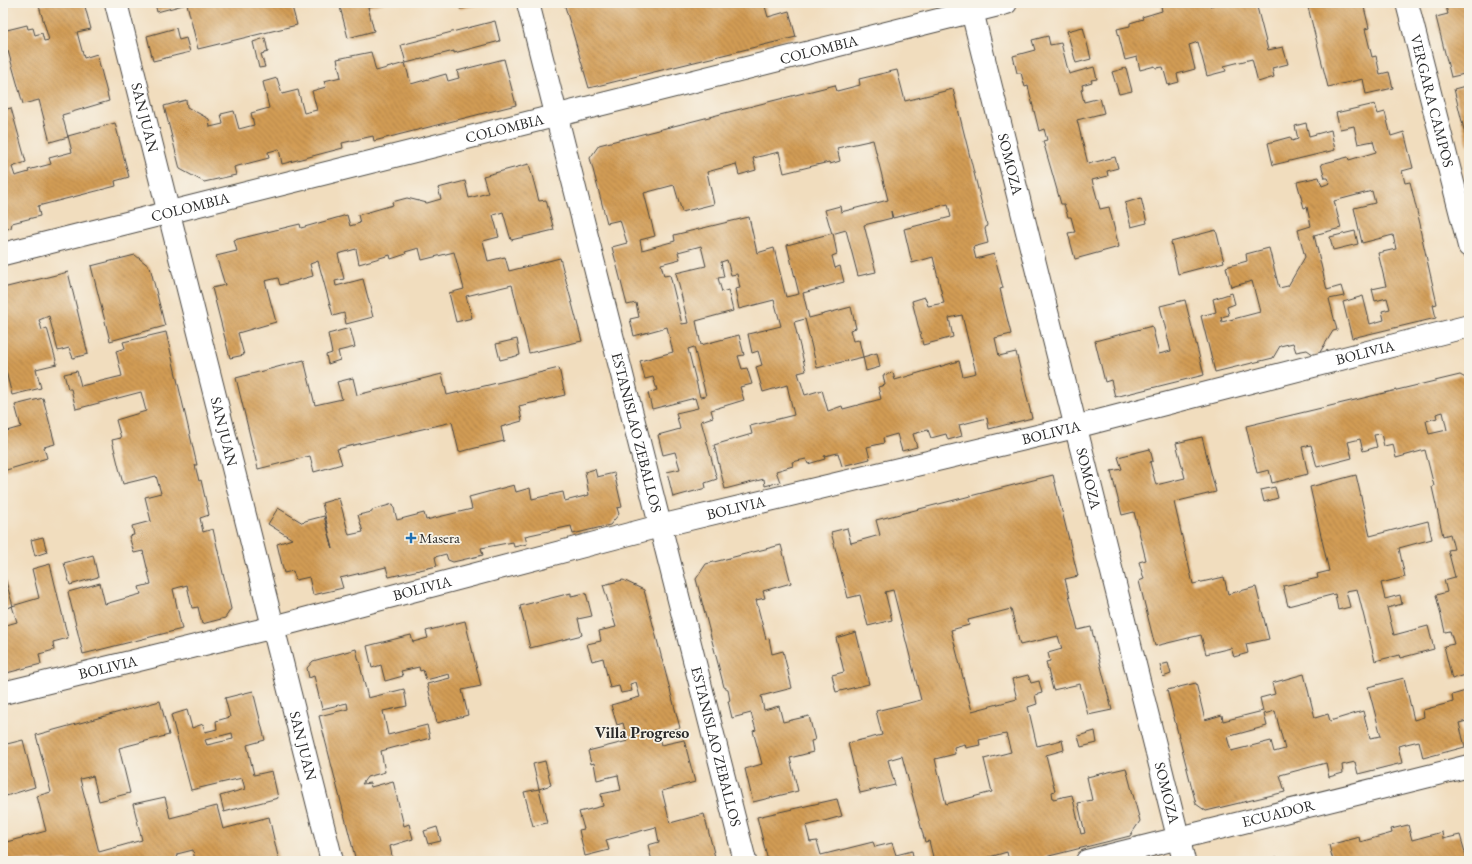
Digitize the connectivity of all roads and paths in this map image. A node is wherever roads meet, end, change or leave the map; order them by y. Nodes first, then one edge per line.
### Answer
1 (116, 3) edge
2 (528, 3) edge
3 (1006, 3) edge
4 (1407, 3) edge
5 (971, 7) edge
6 (556, 115) junction
7 (169, 212) junction
8 (1469, 246) edge
9 (3, 254) edge
10 (1469, 326) edge
11 (1075, 427) junction
12 (660, 526) junction
13 (274, 626) junction
14 (3, 693) edge
15 (1469, 766) edge
16 (1178, 838) junction
17 (332, 861) edge
18 (745, 861) edge
19 (1087, 861) edge
20 (1184, 861) edge

1 - 7 street, SAN JUAN
2 - 6 street, ESTANISLAO ZEBALLOS
3 - 5 street, COLOMBIA
4 - 8 street, VERGARA CAMPOS
5 - 6 street, COLOMBIA
5 - 11 street, SOMOZA
6 - 7 street, COLOMBIA
6 - 12 street, ESTANISLAO ZEBALLOS
7 - 9 street, COLOMBIA
7 - 13 street, SAN JUAN
10 - 11 street, BOLIVIA
11 - 12 street, BOLIVIA
11 - 16 street, SOMOZA
12 - 13 street, BOLIVIA
12 - 18 street, ESTANISLAO ZEBALLOS
13 - 14 street, BOLIVIA
13 - 17 street, SAN JUAN
15 - 16 street, ECUADOR
16 - 19 street, ECUADOR
16 - 20 street, SOMOZA

